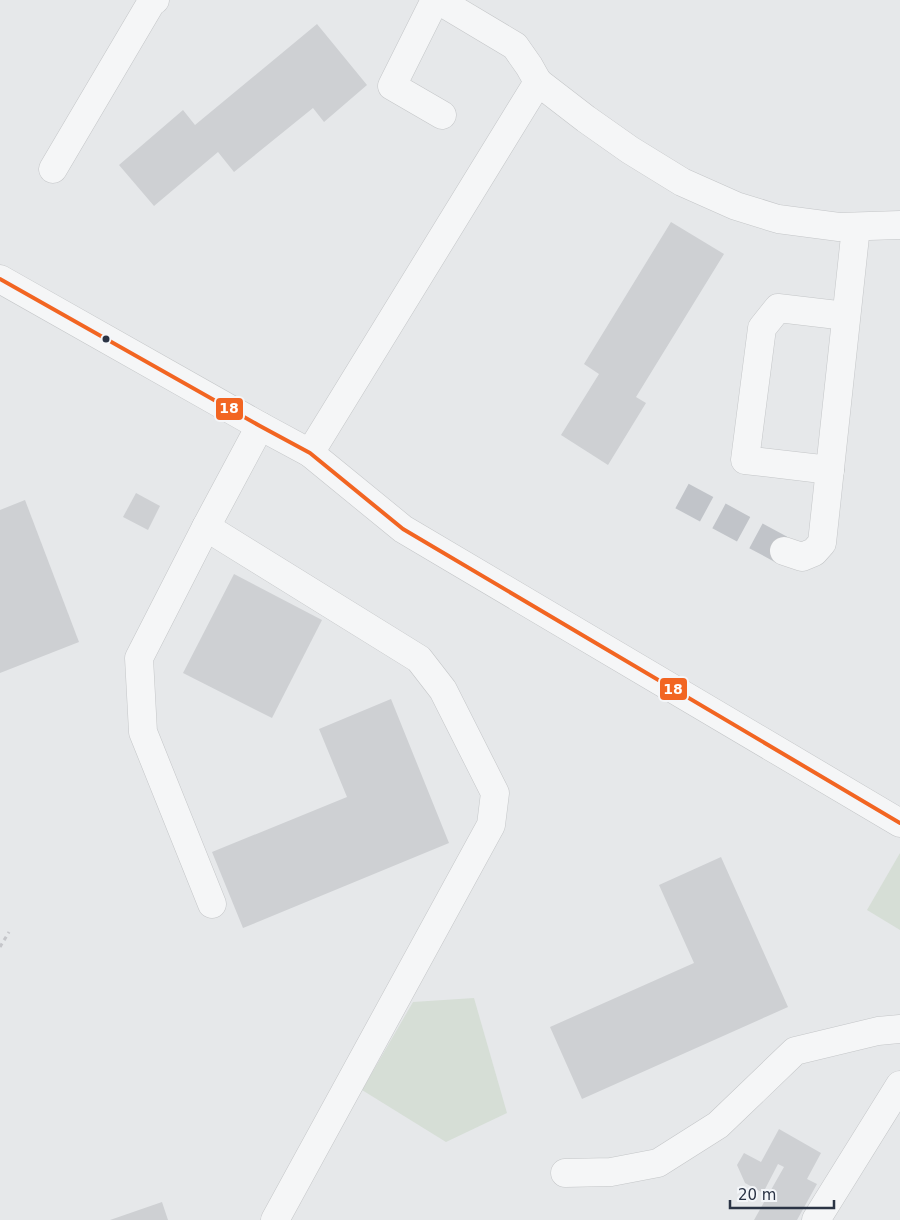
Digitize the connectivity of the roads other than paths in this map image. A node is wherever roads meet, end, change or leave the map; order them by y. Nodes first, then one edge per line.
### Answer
1 (155, 0) edge
2 (436, 0) edge
3 (538, 82) junction
4 (442, 114) dead end
5 (53, 169) dead end
6 (900, 225) edge
7 (856, 227) junction
8 (0, 279) edge
9 (846, 316) junction
10 (260, 426) junction
11 (310, 453) junction
12 (830, 470) junction
13 (206, 526) junction
14 (784, 551) tunnel mouth
15 (900, 823) edge
16 (212, 904) dead end
17 (900, 1029) edge
18 (900, 1085) edge
19 (564, 1173) dead end
20 (275, 1220) edge
21 (816, 1220) edge

1 - 5 street
2 - 3 street
2 - 4 street
3 - 7 street
3 - 11 street
6 - 7 street
7 - 9 street
8 - 10 street
9 - 12 street
9 - 12 street
10 - 11 street
10 - 13 street
11 - 15 street
12 - 14 street
13 - 16 street
13 - 20 street
17 - 19 street
18 - 21 street

